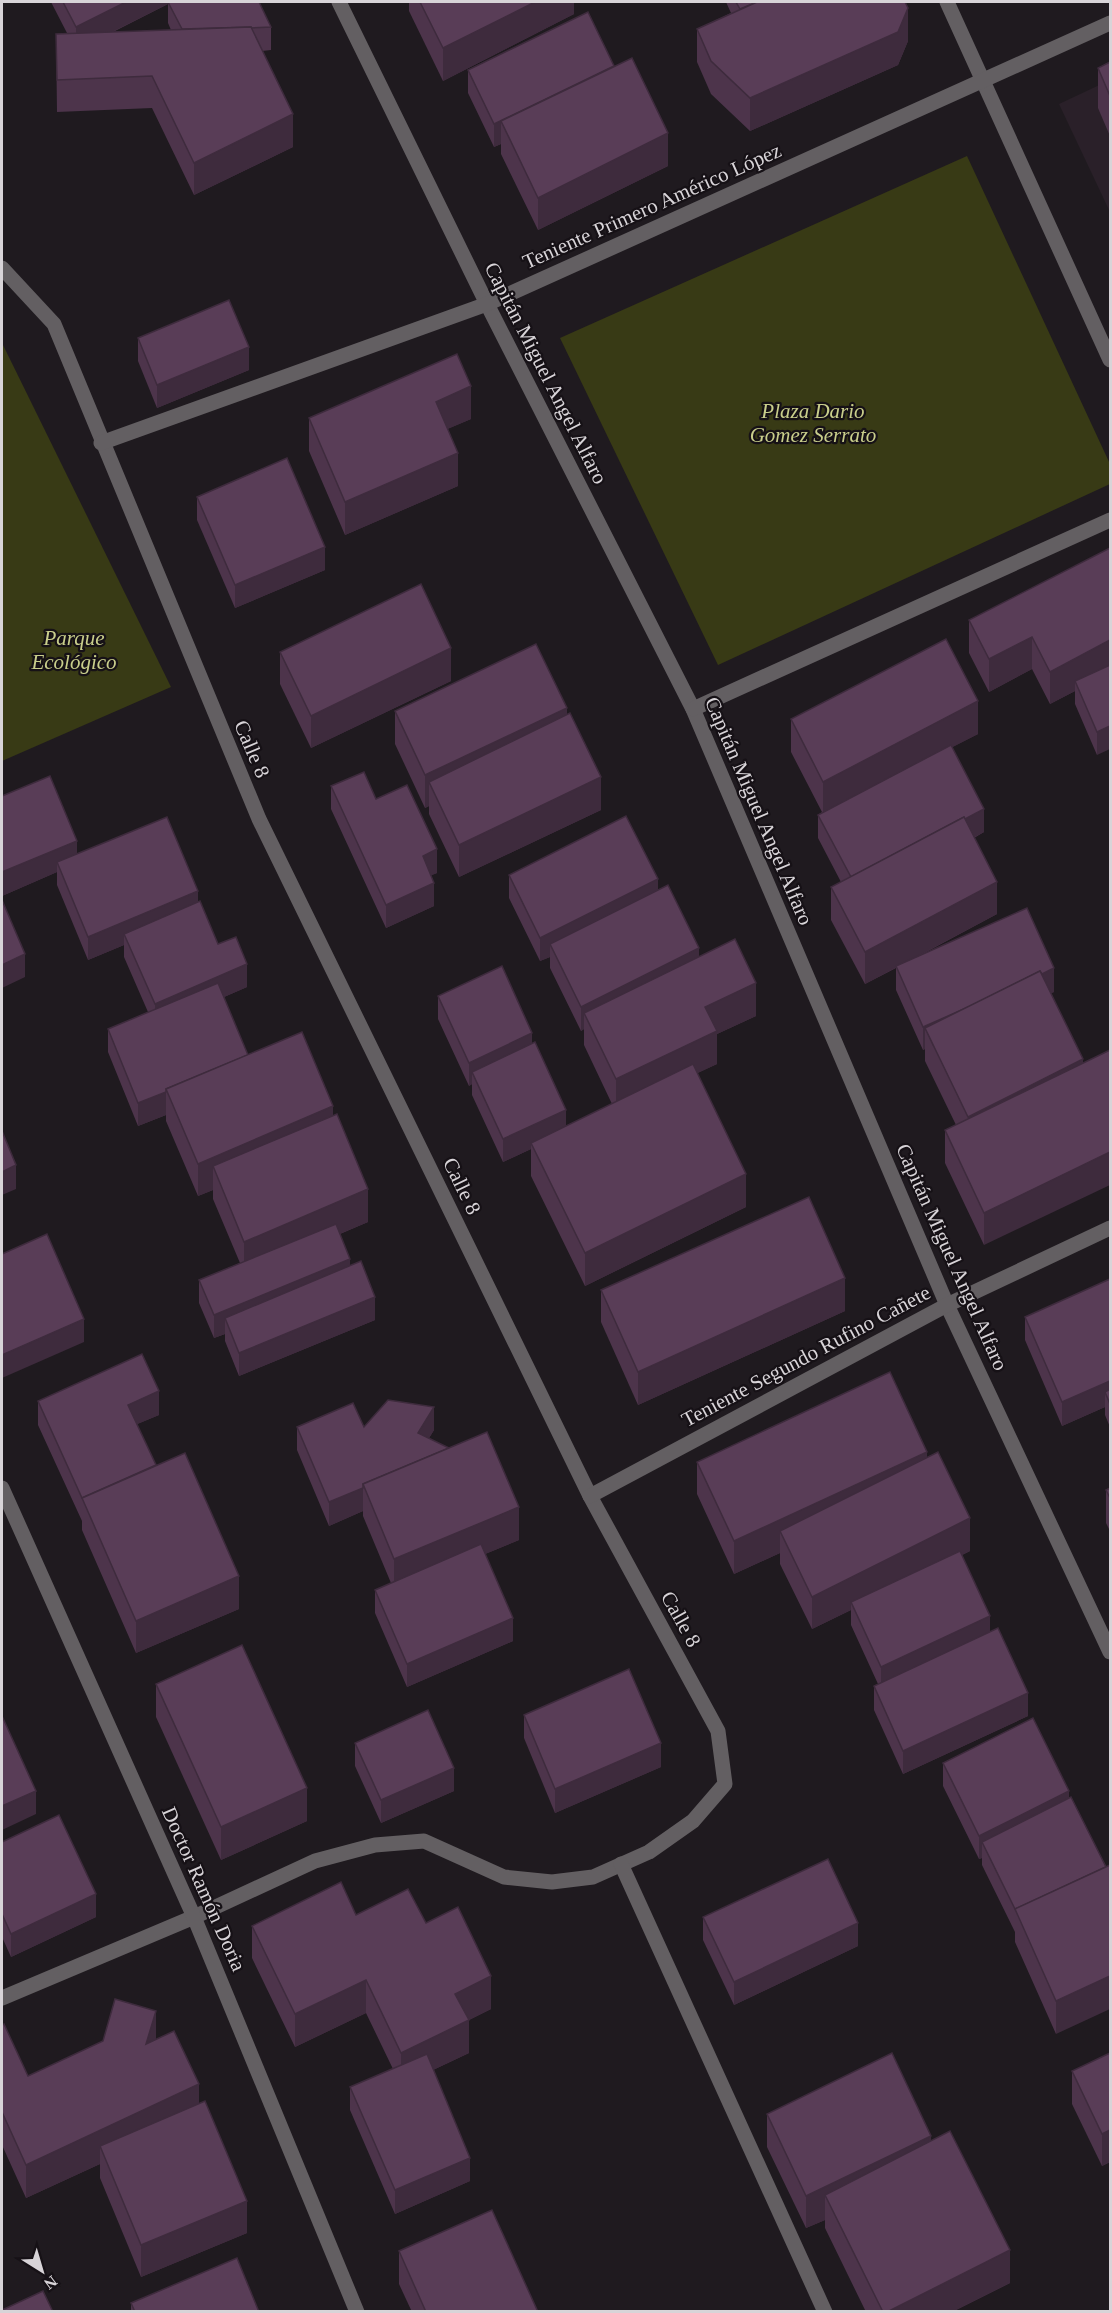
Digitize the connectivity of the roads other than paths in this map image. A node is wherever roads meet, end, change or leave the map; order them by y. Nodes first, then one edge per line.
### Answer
1 (339, 2) edge
2 (947, 2) edge
3 (1110, 23) edge
4 (984, 80) junction
5 (2, 268) edge
6 (487, 304) junction
7 (1110, 360) edge
8 (101, 443) junction
9 (1110, 520) edge
10 (693, 709) junction
11 (1110, 1228) edge
12 (947, 1305) junction
13 (2, 1488) edge
14 (590, 1496) junction
15 (1110, 1652) edge
16 (621, 1864) junction
17 (194, 1917) junction
18 (2, 1998) edge
19 (357, 2312) edge
20 (825, 2312) edge

1 - 6 street, Capitán Miguel Angel Alfaro
2 - 4 street
3 - 4 street, Teniente Primero Américo López
4 - 6 street, Teniente Primero Américo López
4 - 7 street
5 - 8 street, Calle 8
6 - 8 street, Teniente Primero Américo López
6 - 10 street, Capitán Miguel Angel Alfaro
8 - 14 street, Calle 8
9 - 10 street
10 - 12 street, Capitán Miguel Angel Alfaro
11 - 12 street, Teniente Segundo Rufino Cañete
12 - 14 street, Teniente Segundo Rufino Cañete
12 - 15 street, Capitán Miguel Angel Alfaro
13 - 17 street, Doctor Ramón Doria
14 - 16 street, Calle 8
16 - 17 street, Calle 8
16 - 20 street
17 - 18 street
17 - 19 street, Doctor Ramón Doria

